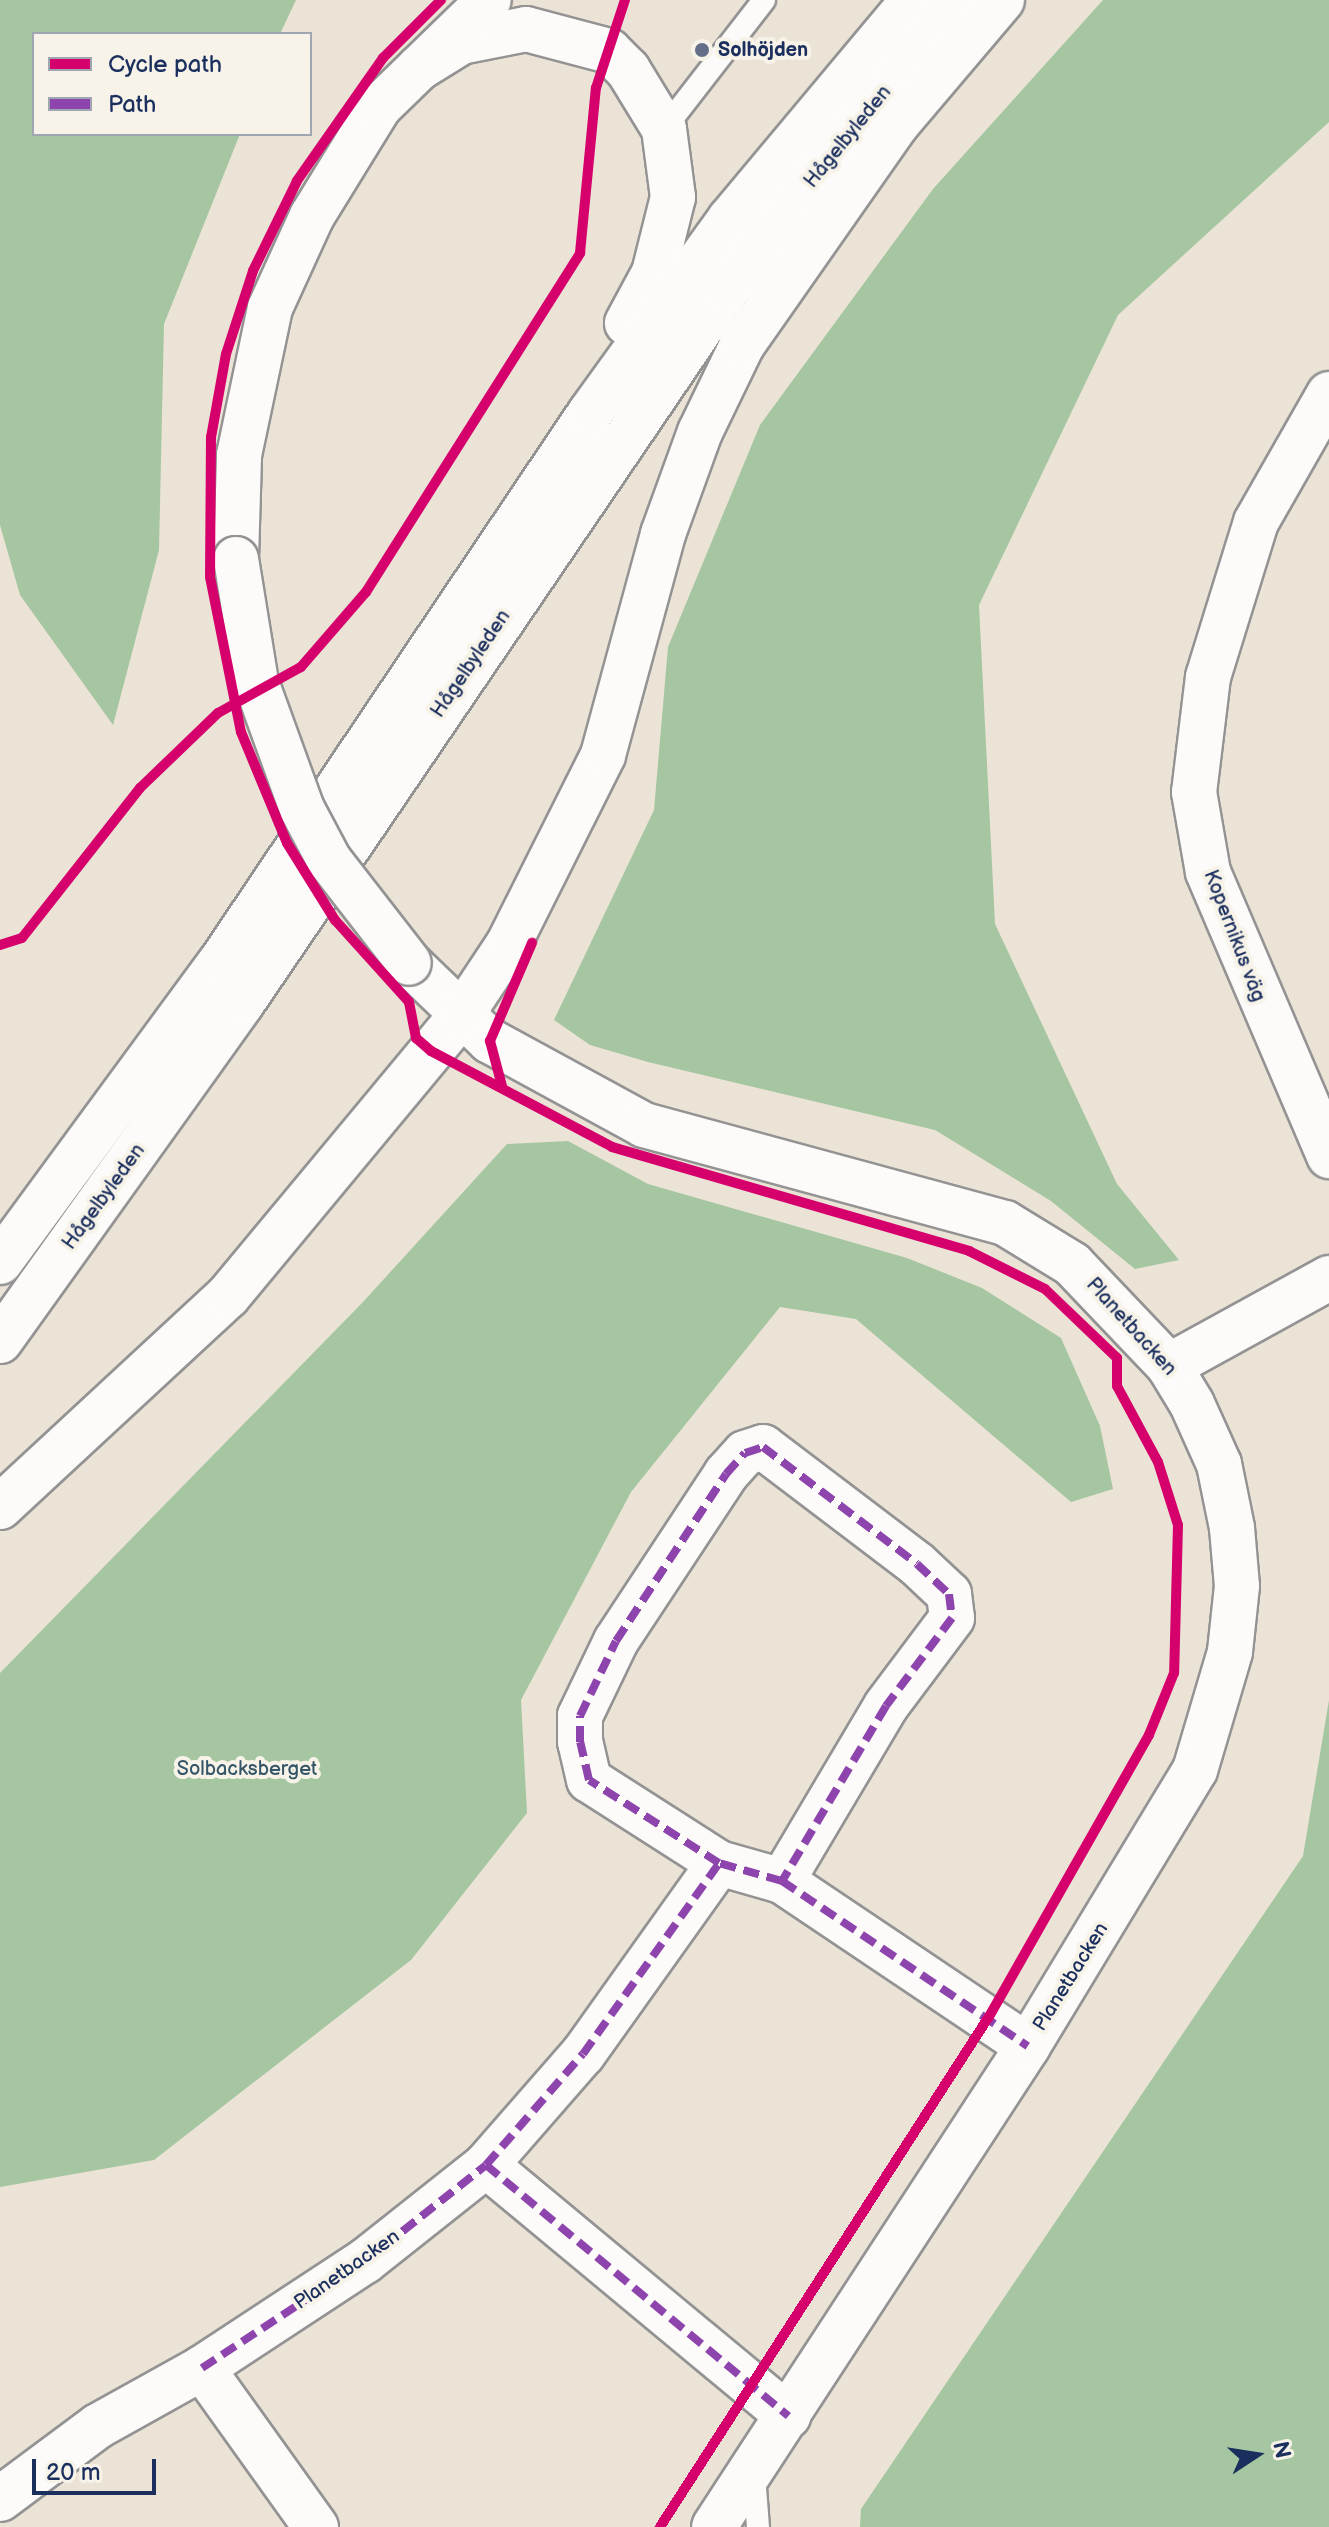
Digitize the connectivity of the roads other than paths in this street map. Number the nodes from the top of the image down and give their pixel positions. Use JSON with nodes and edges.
{"nodes":[{"id":1,"x":489,"y":0,"type":"edge"},
{"id":2,"x":764,"y":0,"type":"edge"},
{"id":3,"x":913,"y":0,"type":"edge"},
{"id":4,"x":960,"y":0,"type":"edge"},
{"id":5,"x":1002,"y":0,"type":"edge"},
{"id":6,"x":419,"y":68,"type":"junction"},
{"id":7,"x":664,"y":129,"type":"junction"},
{"id":8,"x":1329,"y":394,"type":"edge"},
{"id":9,"x":513,"y":528,"type":"junction"},
{"id":10,"x":462,"y":1014,"type":"junction"},
{"id":11,"x":1329,"y":1156,"type":"edge"},
{"id":12,"x":0,"y":1262,"type":"edge"},
{"id":13,"x":1329,"y":1278,"type":"edge"},
{"id":14,"x":0,"y":1341,"type":"edge"},
{"id":15,"x":1169,"y":1366,"type":"junction"},
{"id":16,"x":0,"y":1507,"type":"edge"},
{"id":17,"x":719,"y":1863,"type":"junction"},
{"id":18,"x":782,"y":1881,"type":"junction"},
{"id":19,"x":1028,"y":2046,"type":"junction"},
{"id":20,"x":486,"y":2165,"type":"junction"},
{"id":21,"x":202,"y":2368,"type":"junction"},
{"id":22,"x":788,"y":2416,"type":"junction"},
{"id":23,"x":753,"y":2466,"type":"junction"},
{"id":24,"x":0,"y":2499,"type":"edge"},
{"id":25,"x":316,"y":2527,"type":"edge"},
{"id":26,"x":714,"y":2527,"type":"edge"},
{"id":27,"x":758,"y":2527,"type":"edge"}],
"edges":[{"from":1,"to":6,"type":"main road","name":"Planetbacken"},
{"from":2,"to":7,"type":"lane"},
{"from":3,"to":9,"type":"main road","name":"Hågelbyleden"},
{"from":4,"to":14,"type":"main road","name":"Hågelbyleden"},
{"from":5,"to":10,"type":"main road"},
{"from":6,"to":7,"type":"main road"},
{"from":6,"to":10,"type":"main road","name":"Planetbacken","bridge":true},
{"from":7,"to":9,"type":"main road"},
{"from":8,"to":11,"type":"main road","name":"Kopernikus väg"},
{"from":9,"to":12,"type":"main road","name":"Hågelbyleden"},
{"from":10,"to":15,"type":"main road","name":"Planetbacken"},
{"from":10,"to":16,"type":"main road"},
{"from":13,"to":15,"type":"main road"},
{"from":15,"to":19,"type":"main road","name":"Planetbacken"},
{"from":17,"to":18,"type":"main road","name":"Planetbacken"},
{"from":17,"to":18,"type":"main road","name":"Planetbacken"},
{"from":17,"to":20,"type":"main road","name":"Planetbacken"},
{"from":18,"to":19,"type":"main road","name":"Planetbacken"},
{"from":19,"to":22,"type":"main road","name":"Planetbacken"},
{"from":20,"to":21,"type":"main road","name":"Planetbacken"},
{"from":20,"to":22,"type":"main road"},
{"from":21,"to":24,"type":"main road","name":"Planetbacken"},
{"from":21,"to":25,"type":"main road"},
{"from":22,"to":23,"type":"main road","name":"Planetbacken"},
{"from":23,"to":26,"type":"main road","name":"Planetbacken"},
{"from":23,"to":27,"type":"lane"}]}
